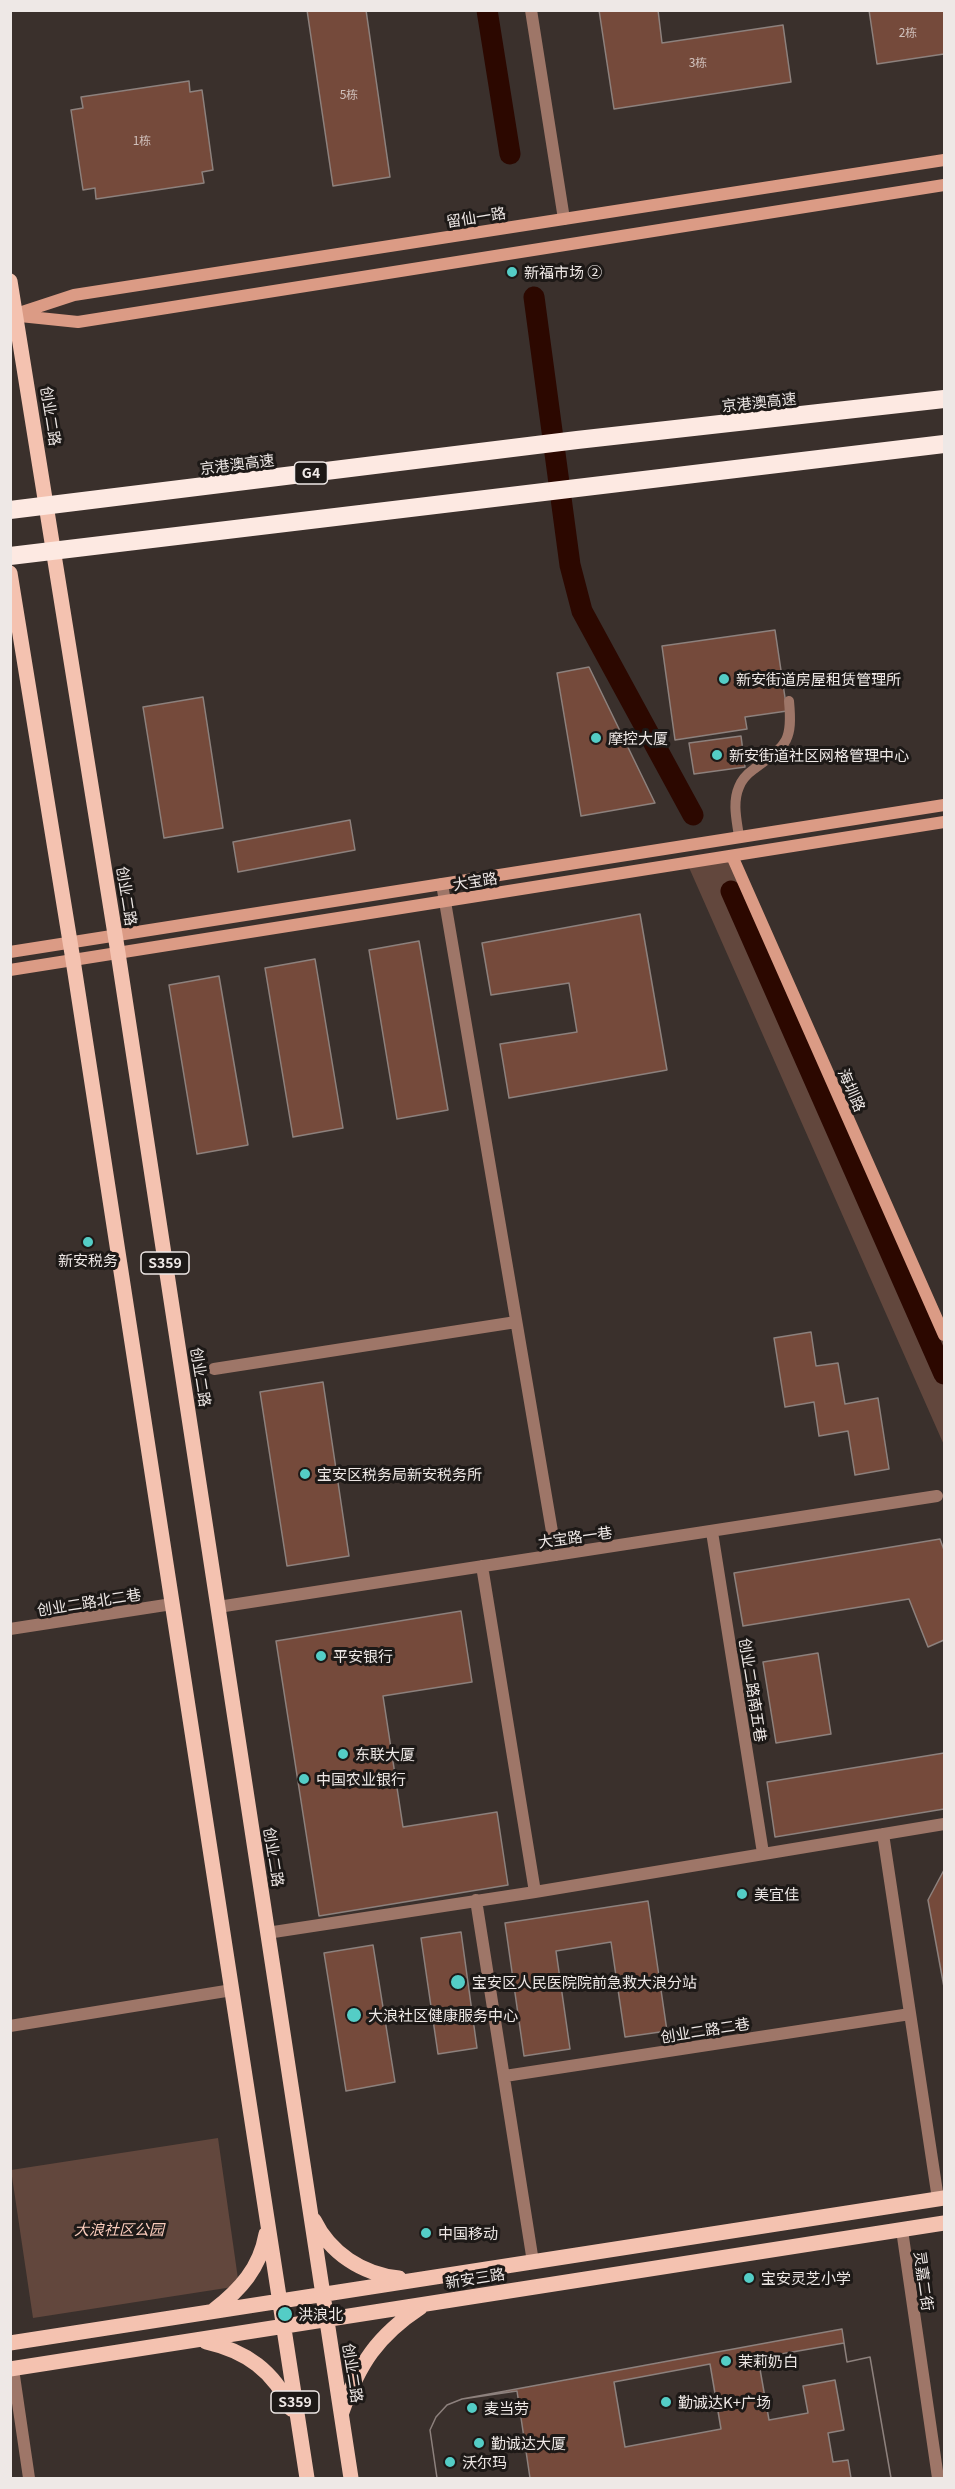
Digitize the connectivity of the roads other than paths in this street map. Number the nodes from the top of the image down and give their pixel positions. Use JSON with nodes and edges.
{"nodes":[{"id":1,"x":531,"y":10,"type":"edge"},
{"id":2,"x":945,"y":160,"type":"edge"},
{"id":3,"x":945,"y":185,"type":"edge"},
{"id":4,"x":564,"y":219,"type":"junction"},
{"id":5,"x":10,"y":281,"type":"edge"},
{"id":6,"x":13,"y":316,"type":"edge"},
{"id":7,"x":945,"y":399,"type":"edge"},
{"id":8,"x":945,"y":444,"type":"edge"},
{"id":9,"x":10,"y":510,"type":"edge"},
{"id":10,"x":10,"y":556,"type":"edge"},
{"id":11,"x":10,"y":573,"type":"edge"},
{"id":12,"x":789,"y":701,"type":"dead end"},
{"id":13,"x":945,"y":805,"type":"edge"},
{"id":14,"x":945,"y":822,"type":"edge"},
{"id":15,"x":739,"y":837,"type":"junction"},
{"id":16,"x":732,"y":856,"type":"junction"},
{"id":17,"x":442,"y":884,"type":"junction"},
{"id":18,"x":444,"y":901,"type":"junction"},
{"id":19,"x":115,"y":936,"type":"junction"},
{"id":20,"x":70,"y":943,"type":"junction"},
{"id":21,"x":10,"y":952,"type":"edge"},
{"id":22,"x":118,"y":953,"type":"junction"},
{"id":23,"x":73,"y":960,"type":"junction"},
{"id":24,"x":10,"y":970,"type":"edge"},
{"id":25,"x":516,"y":1322,"type":"junction"},
{"id":26,"x":945,"y":1335,"type":"edge"},
{"id":27,"x":214,"y":1369,"type":"dead end"},
{"id":28,"x":937,"y":1497,"type":"dead end"},
{"id":29,"x":712,"y":1532,"type":"junction"},
{"id":30,"x":556,"y":1555,"type":"junction"},
{"id":31,"x":483,"y":1566,"type":"junction"},
{"id":32,"x":172,"y":1604,"type":"junction"},
{"id":33,"x":218,"y":1607,"type":"junction"},
{"id":34,"x":10,"y":1629,"type":"edge"},
{"id":35,"x":945,"y":1824,"type":"edge"},
{"id":36,"x":883,"y":1834,"type":"junction"},
{"id":37,"x":764,"y":1854,"type":"junction"},
{"id":38,"x":535,"y":1892,"type":"junction"},
{"id":39,"x":476,"y":1900,"type":"junction"},
{"id":40,"x":267,"y":1933,"type":"junction"},
{"id":41,"x":232,"y":1990,"type":"junction"},
{"id":42,"x":910,"y":2014,"type":"junction"},
{"id":43,"x":10,"y":2026,"type":"edge"},
{"id":44,"x":505,"y":2076,"type":"junction"},
{"id":45,"x":941,"y":2198,"type":"edge"},
{"id":46,"x":310,"y":2212,"type":"junction"},
{"id":47,"x":945,"y":2223,"type":"edge"},
{"id":48,"x":268,"y":2225,"type":"junction"},
{"id":49,"x":902,"y":2230,"type":"junction"},
{"id":50,"x":533,"y":2262,"type":"junction"},
{"id":51,"x":416,"y":2280,"type":"junction"},
{"id":52,"x":322,"y":2294,"type":"junction"},
{"id":53,"x":280,"y":2301,"type":"junction"},
{"id":54,"x":426,"y":2304,"type":"junction"},
{"id":55,"x":212,"y":2312,"type":"junction"},
{"id":56,"x":326,"y":2319,"type":"junction"},
{"id":57,"x":284,"y":2326,"type":"junction"},
{"id":58,"x":197,"y":2340,"type":"junction"},
{"id":59,"x":10,"y":2343,"type":"edge"},
{"id":60,"x":12,"y":2369,"type":"edge"},
{"id":61,"x":341,"y":2416,"type":"junction"},
{"id":62,"x":298,"y":2424,"type":"junction"},
{"id":63,"x":29,"y":2478,"type":"edge"},
{"id":64,"x":307,"y":2478,"type":"edge"},
{"id":65,"x":351,"y":2478,"type":"edge"},
{"id":66,"x":938,"y":2478,"type":"edge"}],
"edges":[{"from":1,"to":4,"type":"street"},
{"from":2,"to":4,"type":"main road","name":"留仙一路"},
{"from":3,"to":6,"type":"main road"},
{"from":4,"to":6,"type":"main road","name":"留仙一路"},
{"from":5,"to":6,"type":"main road","name":"创业二路","number":"S359"},
{"from":6,"to":19,"type":"main road","name":"创业二路","number":"S359"},
{"from":7,"to":9,"type":"highway","name":"京港澳高速","number":"G4"},
{"from":8,"to":10,"type":"highway"},
{"from":11,"to":20,"type":"main road","number":"S359"},
{"from":12,"to":15,"type":"lane"},
{"from":13,"to":15,"type":"main road","name":"大宝路"},
{"from":14,"to":16,"type":"main road","name":"大宝路"},
{"from":15,"to":17,"type":"main road","name":"大宝路"},
{"from":16,"to":18,"type":"main road","name":"大宝路"},
{"from":16,"to":26,"type":"main road","name":"海圳路"},
{"from":17,"to":18,"type":"street"},
{"from":17,"to":19,"type":"main road","name":"大宝路"},
{"from":18,"to":22,"type":"main road","name":"大宝路"},
{"from":18,"to":25,"type":"street"},
{"from":19,"to":20,"type":"main road","name":"大宝路"},
{"from":19,"to":22,"type":"main road","name":"创业二路","number":"S359"},
{"from":20,"to":21,"type":"main road","name":"大宝路"},
{"from":20,"to":23,"type":"main road","number":"S359"},
{"from":22,"to":23,"type":"main road","name":"大宝路"},
{"from":22,"to":33,"type":"main road","name":"创业二路","number":"S359"},
{"from":23,"to":24,"type":"main road","name":"大宝路"},
{"from":23,"to":32,"type":"main road","number":"S359"},
{"from":25,"to":27,"type":"street"},
{"from":25,"to":30,"type":"street"},
{"from":28,"to":29,"type":"street","name":"大宝路一巷"},
{"from":29,"to":30,"type":"street","name":"大宝路一巷"},
{"from":29,"to":37,"type":"street","name":"创业二路南五巷"},
{"from":30,"to":31,"type":"street","name":"大宝路一巷"},
{"from":31,"to":33,"type":"street","name":"大宝路一巷"},
{"from":31,"to":38,"type":"street"},
{"from":32,"to":34,"type":"street","name":"创业二路北二巷"},
{"from":32,"to":41,"type":"main road","number":"S359"},
{"from":33,"to":40,"type":"main road","name":"创业二路","number":"S359"},
{"from":35,"to":36,"type":"street"},
{"from":36,"to":37,"type":"street"},
{"from":36,"to":42,"type":"street"},
{"from":37,"to":38,"type":"street"},
{"from":38,"to":39,"type":"street"},
{"from":39,"to":40,"type":"street"},
{"from":39,"to":44,"type":"street"},
{"from":40,"to":46,"type":"main road","name":"创业二路","number":"S359"},
{"from":41,"to":43,"type":"street"},
{"from":41,"to":48,"type":"main road","number":"S359"},
{"from":42,"to":44,"type":"street","name":"创业二路二巷"},
{"from":42,"to":45,"type":"street"},
{"from":44,"to":50,"type":"street"},
{"from":45,"to":50,"type":"main road","name":"新安三路"},
{"from":46,"to":51,"type":"main road"},
{"from":46,"to":52,"type":"main road","name":"创业二路","number":"S359"},
{"from":47,"to":49,"type":"main road","name":"新安三路"},
{"from":48,"to":53,"type":"main road","number":"S359"},
{"from":48,"to":55,"type":"main road"},
{"from":49,"to":54,"type":"main road","name":"新安三路"},
{"from":49,"to":66,"type":"street","name":"灵嘉二街"},
{"from":50,"to":51,"type":"main road","name":"新安三路"},
{"from":51,"to":52,"type":"main road","name":"新安三路"},
{"from":52,"to":53,"type":"main road","name":"新安三路"},
{"from":52,"to":56,"type":"main road","name":"创业二路","number":"S359"},
{"from":53,"to":55,"type":"main road","name":"新安三路"},
{"from":53,"to":57,"type":"main road","number":"S359"},
{"from":54,"to":56,"type":"main road","name":"新安三路"},
{"from":54,"to":61,"type":"main road"},
{"from":55,"to":59,"type":"main road","name":"新安三路"},
{"from":56,"to":57,"type":"main road","name":"新安三路"},
{"from":56,"to":61,"type":"main road","name":"创业二路","number":"S359"},
{"from":57,"to":58,"type":"main road","name":"新安三路"},
{"from":57,"to":62,"type":"main road","number":"S359"},
{"from":58,"to":60,"type":"main road","name":"新安三路"},
{"from":58,"to":62,"type":"main road"},
{"from":60,"to":63,"type":"street"},
{"from":61,"to":65,"type":"main road","name":"创业二路","number":"S359"},
{"from":62,"to":64,"type":"main road","number":"S359"}]}
